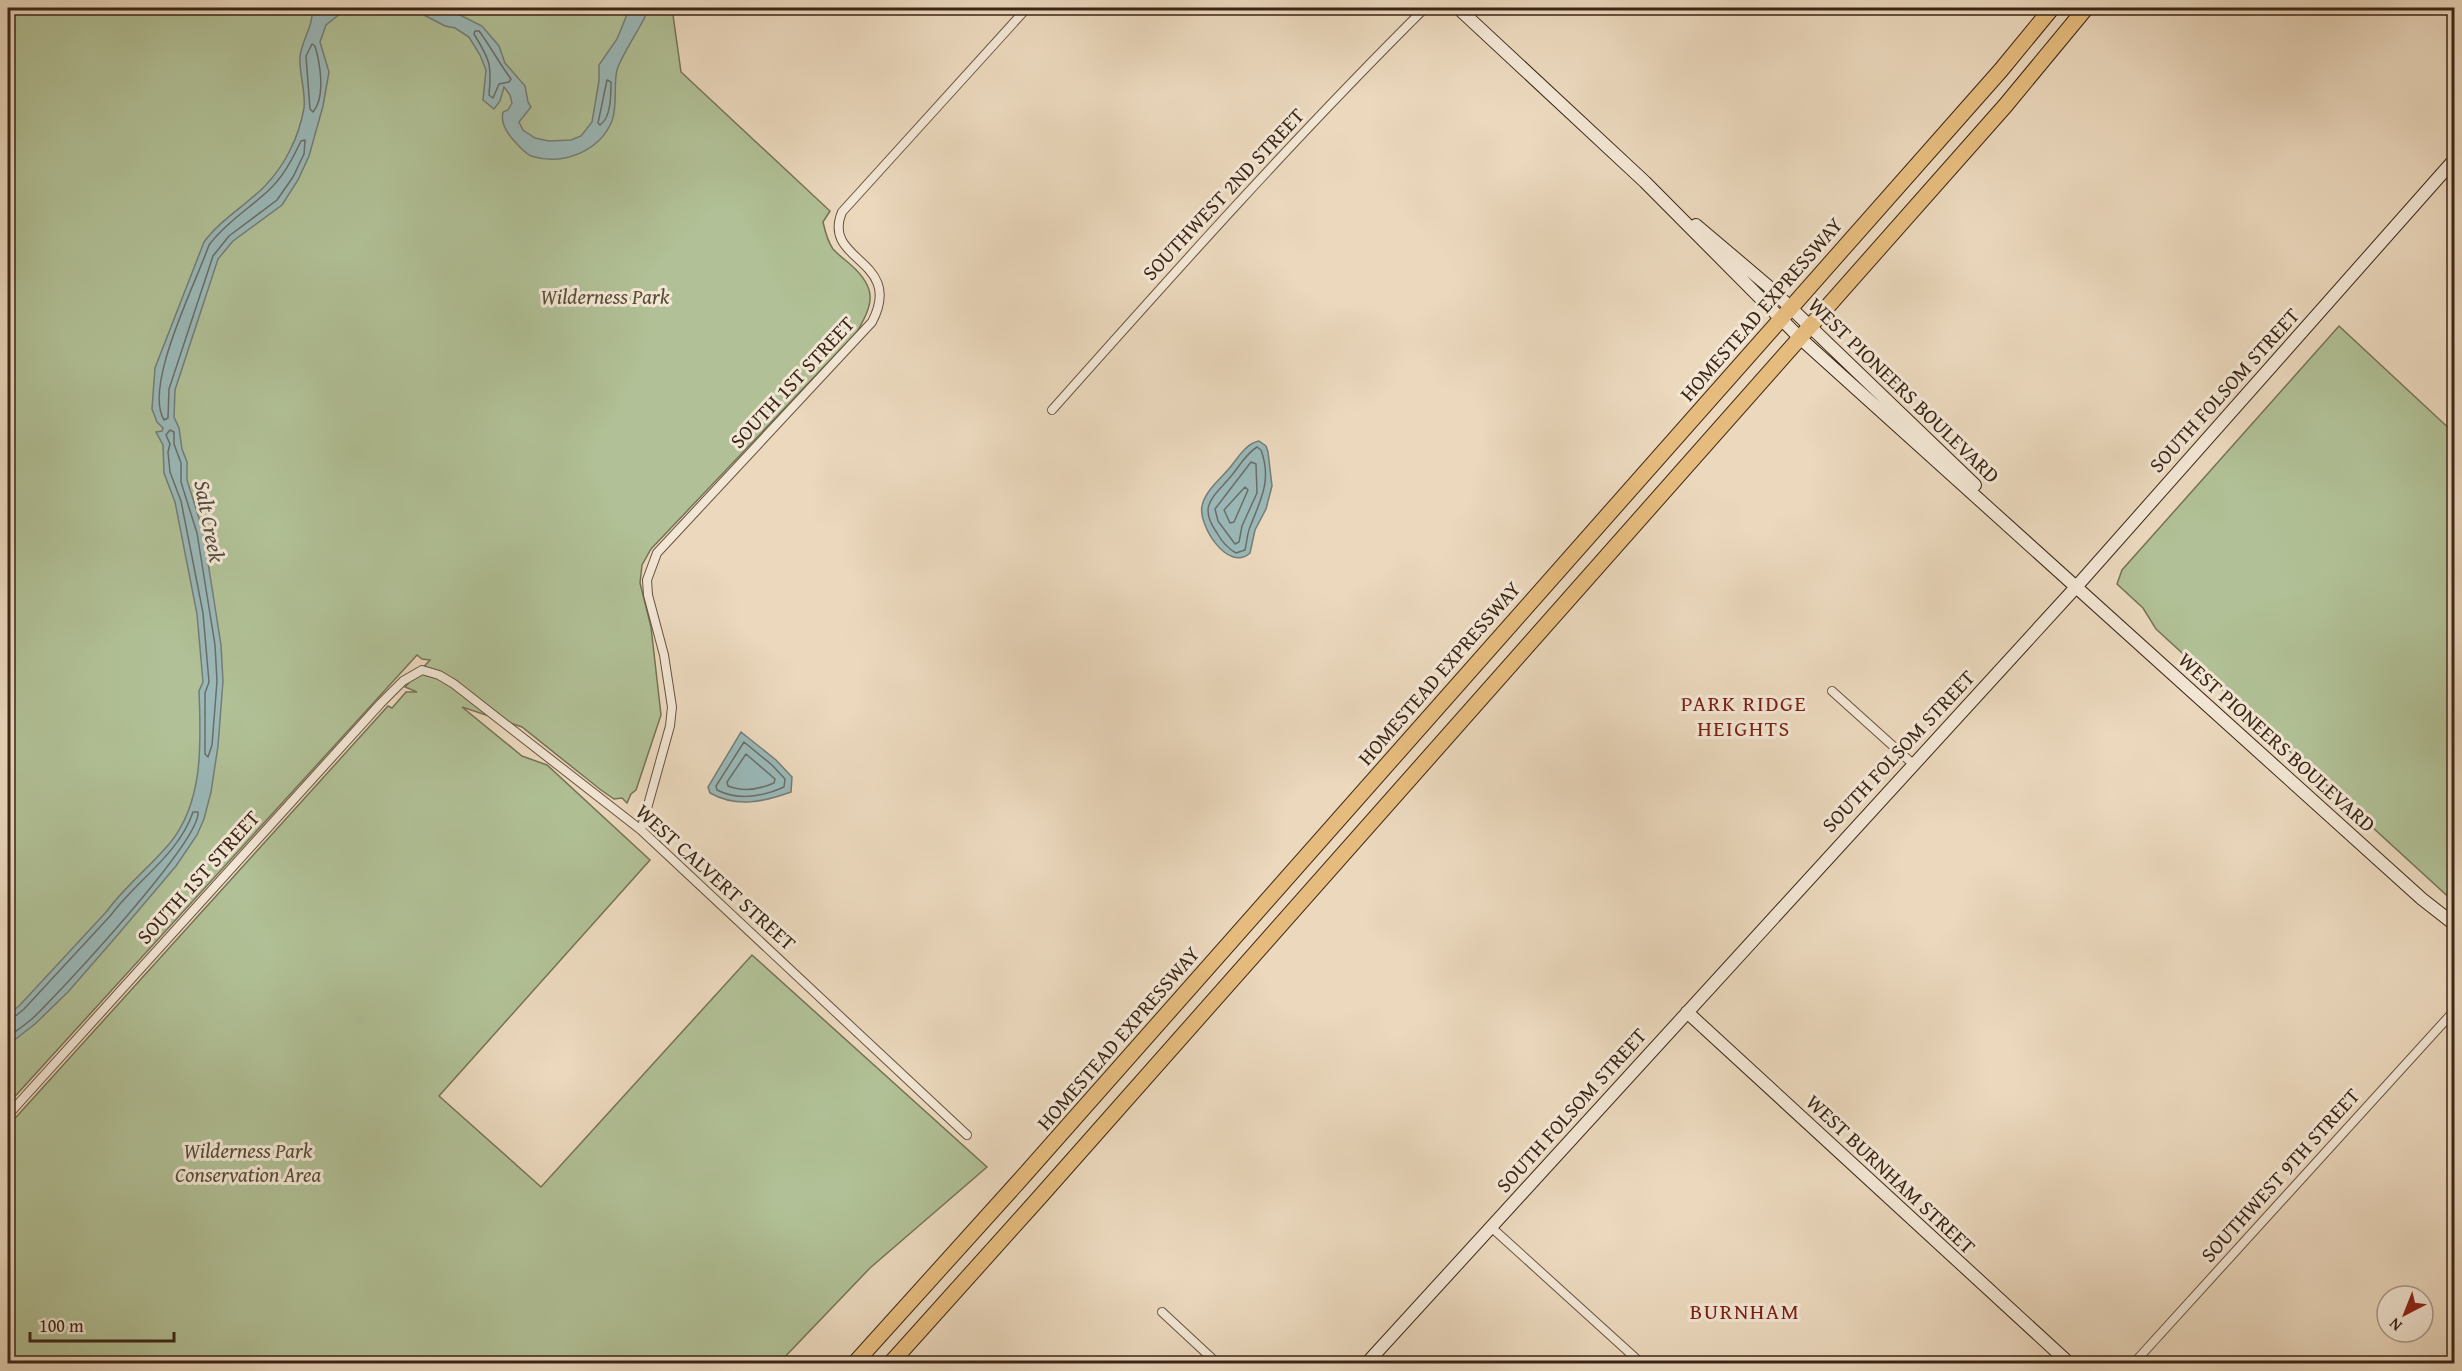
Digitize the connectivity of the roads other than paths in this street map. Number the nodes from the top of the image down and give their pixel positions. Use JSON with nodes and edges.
{"nodes":[{"id":1,"x":1028,"y":8,"type":"edge"},
{"id":2,"x":1425,"y":8,"type":"edge"},
{"id":3,"x":1458,"y":8,"type":"edge"},
{"id":4,"x":2052,"y":8,"type":"edge"},
{"id":5,"x":2086,"y":8,"type":"edge"},
{"id":6,"x":2454,"y":160,"type":"edge"},
{"id":7,"x":1786,"y":313,"type":"junction"},
{"id":8,"x":1805,"y":333,"type":"junction"},
{"id":9,"x":1052,"y":410,"type":"dead end"},
{"id":10,"x":2077,"y":586,"type":"junction"},
{"id":11,"x":422,"y":670,"type":"joint"},
{"id":12,"x":1832,"y":691,"type":"dead end"},
{"id":13,"x":1913,"y":764,"type":"junction"},
{"id":14,"x":641,"y":830,"type":"junction"},
{"id":15,"x":2454,"y":924,"type":"edge"},
{"id":16,"x":2454,"y":1011,"type":"edge"},
{"id":17,"x":1687,"y":1012,"type":"junction"},
{"id":18,"x":8,"y":1115,"type":"edge"},
{"id":19,"x":967,"y":1135,"type":"dead end"},
{"id":20,"x":1491,"y":1227,"type":"junction"},
{"id":21,"x":1161,"y":1312,"type":"dead end"},
{"id":22,"x":854,"y":1364,"type":"edge"},
{"id":23,"x":890,"y":1364,"type":"edge"},
{"id":24,"x":1218,"y":1364,"type":"edge"},
{"id":25,"x":1366,"y":1364,"type":"edge"},
{"id":26,"x":1642,"y":1364,"type":"edge"},
{"id":27,"x":2070,"y":1364,"type":"edge"},
{"id":28,"x":2133,"y":1364,"type":"edge"}],
"edges":[{"from":1,"to":14,"type":"street","name":"SOUTH 1ST STREET"},
{"from":2,"to":9,"type":"street","name":"SOUTHWEST 2ND STREET"},
{"from":3,"to":7,"type":"main road","name":"WEST PIONEERS BOULEVARD"},
{"from":4,"to":7,"type":"highway","name":"HOMESTEAD EXPRESSWAY"},
{"from":5,"to":8,"type":"highway"},
{"from":6,"to":10,"type":"main road","name":"SOUTH FOLSOM STREET"},
{"from":7,"to":8,"type":"main road","name":"WEST PIONEERS BOULEVARD"},
{"from":7,"to":22,"type":"highway","name":"HOMESTEAD EXPRESSWAY"},
{"from":8,"to":10,"type":"main road","name":"WEST PIONEERS BOULEVARD"},
{"from":8,"to":23,"type":"highway"},
{"from":10,"to":13,"type":"main road","name":"SOUTH FOLSOM STREET"},
{"from":10,"to":15,"type":"main road","name":"WEST PIONEERS BOULEVARD"},
{"from":11,"to":14,"type":"street","name":"WEST CALVERT STREET"},
{"from":11,"to":18,"type":"street","name":"SOUTH 1ST STREET"},
{"from":12,"to":13,"type":"street"},
{"from":13,"to":17,"type":"main road","name":"SOUTH FOLSOM STREET"},
{"from":14,"to":19,"type":"street","name":"WEST CALVERT STREET"},
{"from":16,"to":28,"type":"street","name":"SOUTHWEST 9TH STREET"},
{"from":17,"to":20,"type":"main road","name":"SOUTH FOLSOM STREET"},
{"from":17,"to":27,"type":"main road","name":"WEST BURNHAM STREET"},
{"from":20,"to":25,"type":"main road","name":"SOUTH FOLSOM STREET"},
{"from":20,"to":26,"type":"street"},
{"from":21,"to":24,"type":"street"}]}
